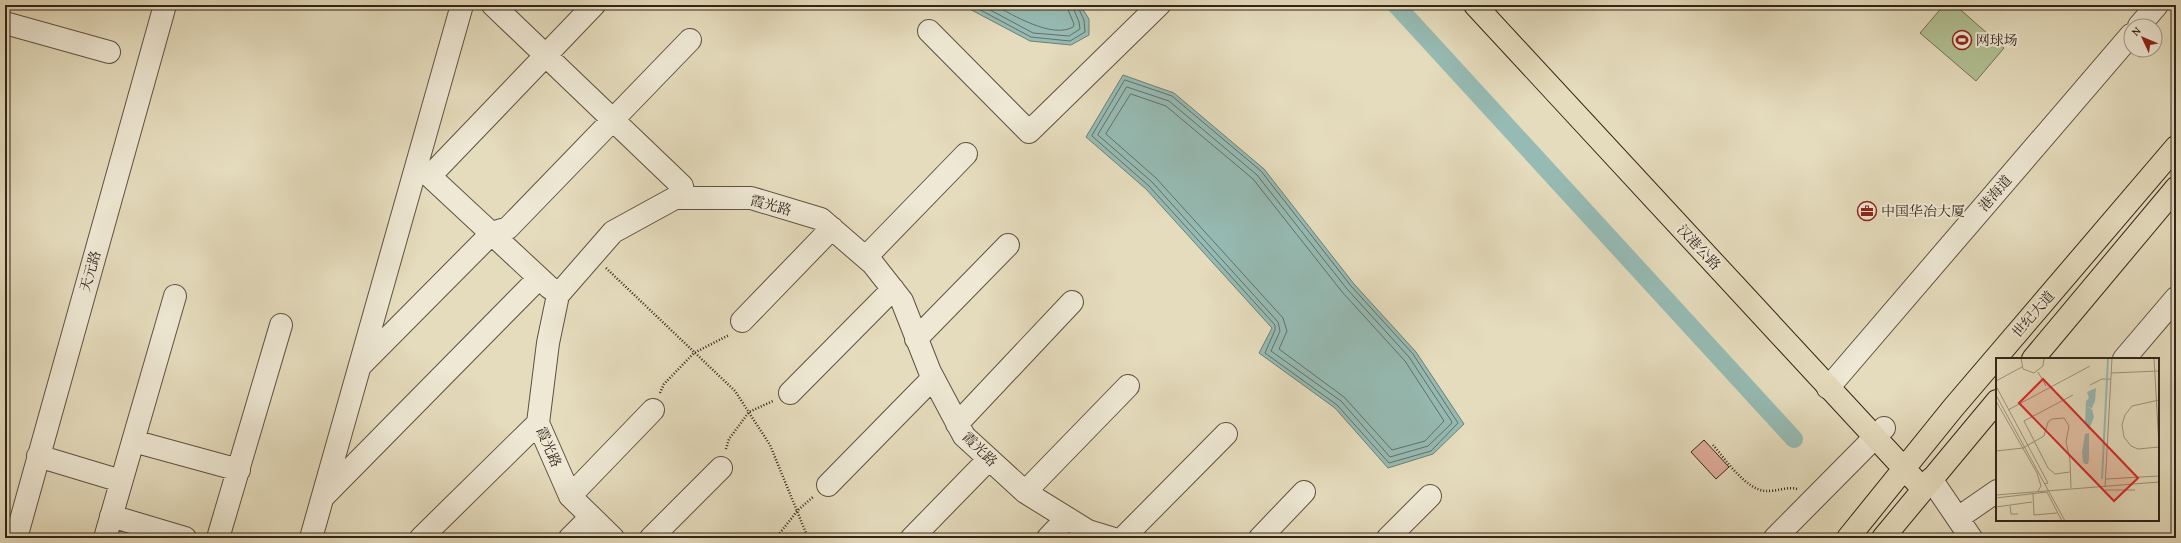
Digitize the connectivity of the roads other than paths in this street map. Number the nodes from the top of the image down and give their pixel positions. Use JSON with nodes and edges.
{"nodes":[{"id":1,"x":165,"y":5,"type":"edge"},
{"id":2,"x":462,"y":5,"type":"edge"},
{"id":3,"x":493,"y":5,"type":"edge"},
{"id":4,"x":594,"y":5,"type":"edge"},
{"id":5,"x":1159,"y":5,"type":"edge"},
{"id":6,"x":1475,"y":5,"type":"edge"},
{"id":7,"x":1492,"y":5,"type":"edge"},
{"id":8,"x":2157,"y":5,"type":"edge"},
{"id":9,"x":2146,"y":18,"type":"edge"},
{"id":10,"x":5,"y":22,"type":"edge"},
{"id":11,"x":928,"y":30,"type":"dead end"},
{"id":12,"x":690,"y":40,"type":"dead end"},
{"id":13,"x":2123,"y":44,"type":"edge"},
{"id":14,"x":109,"y":52,"type":"dead end"},
{"id":15,"x":546,"y":55,"type":"junction"},
{"id":16,"x":614,"y":119,"type":"junction"},
{"id":17,"x":2176,"y":147,"type":"edge"},
{"id":18,"x":966,"y":154,"type":"dead end"},
{"id":19,"x":424,"y":170,"type":"junction"},
{"id":20,"x":2176,"y":188,"type":"edge"},
{"id":21,"x":684,"y":198,"type":"junction"},
{"id":22,"x":832,"y":228,"type":"junction"},
{"id":23,"x":492,"y":234,"type":"junction"},
{"id":24,"x":1008,"y":245,"type":"dead end"},
{"id":25,"x":866,"y":257,"type":"junction"},
{"id":26,"x":539,"y":278,"type":"junction"},
{"id":27,"x":893,"y":289,"type":"junction"},
{"id":28,"x":175,"y":296,"type":"dead end"},
{"id":29,"x":558,"y":296,"type":"junction"},
{"id":30,"x":2176,"y":298,"type":"edge"},
{"id":31,"x":1072,"y":302,"type":"dead end"},
{"id":32,"x":742,"y":321,"type":"road end"},
{"id":33,"x":281,"y":325,"type":"dead end"},
{"id":34,"x":916,"y":339,"type":"junction"},
{"id":35,"x":2034,"y":358,"type":"edge"},
{"id":36,"x":2125,"y":358,"type":"edge"},
{"id":37,"x":361,"y":366,"type":"junction"},
{"id":38,"x":933,"y":378,"type":"junction"},
{"id":39,"x":1832,"y":383,"type":"junction"},
{"id":40,"x":1128,"y":386,"type":"dead end"},
{"id":41,"x":790,"y":393,"type":"road end"},
{"id":42,"x":1996,"y":402,"type":"edge"},
{"id":43,"x":653,"y":410,"type":"road end"},
{"id":44,"x":538,"y":423,"type":"junction"},
{"id":45,"x":957,"y":424,"type":"junction"},
{"id":46,"x":1879,"y":432,"type":"junction"},
{"id":47,"x":1226,"y":434,"type":"dead end"},
{"id":48,"x":133,"y":441,"type":"junction"},
{"id":49,"x":38,"y":456,"type":"junction"},
{"id":50,"x":990,"y":459,"type":"junction"},
{"id":51,"x":1909,"y":464,"type":"junction"},
{"id":52,"x":721,"y":468,"type":"road end"},
{"id":53,"x":238,"y":470,"type":"junction"},
{"id":54,"x":121,"y":481,"type":"junction"},
{"id":55,"x":1927,"y":484,"type":"junction"},
{"id":56,"x":828,"y":485,"type":"road end"},
{"id":57,"x":1025,"y":492,"type":"junction"},
{"id":58,"x":1304,"y":492,"type":"dead end"},
{"id":59,"x":1996,"y":492,"type":"edge"},
{"id":60,"x":570,"y":496,"type":"junction"},
{"id":61,"x":1430,"y":496,"type":"dead end"},
{"id":62,"x":322,"y":498,"type":"junction"},
{"id":63,"x":111,"y":516,"type":"junction"},
{"id":64,"x":591,"y":517,"type":"junction"},
{"id":65,"x":1067,"y":518,"type":"junction"},
{"id":66,"x":1958,"y":518,"type":"junction"},
{"id":67,"x":16,"y":538,"type":"edge"},
{"id":68,"x":105,"y":538,"type":"edge"},
{"id":69,"x":185,"y":538,"type":"edge"},
{"id":70,"x":218,"y":538,"type":"edge"},
{"id":71,"x":311,"y":538,"type":"edge"},
{"id":72,"x":421,"y":538,"type":"edge"},
{"id":73,"x":570,"y":538,"type":"edge"},
{"id":74,"x":613,"y":538,"type":"edge"},
{"id":75,"x":651,"y":538,"type":"edge"},
{"id":76,"x":912,"y":538,"type":"edge"},
{"id":77,"x":1048,"y":538,"type":"edge"},
{"id":78,"x":1111,"y":538,"type":"edge"},
{"id":79,"x":1123,"y":538,"type":"edge"},
{"id":80,"x":1260,"y":538,"type":"edge"},
{"id":81,"x":1388,"y":538,"type":"edge"},
{"id":82,"x":1774,"y":538,"type":"edge"},
{"id":83,"x":1848,"y":538,"type":"edge"},
{"id":84,"x":1883,"y":538,"type":"edge"},
{"id":85,"x":1971,"y":538,"type":"edge"}],
"edges":[{"from":1,"to":49,"type":"street","name":"天元路"},
{"from":2,"to":19,"type":"street"},
{"from":3,"to":15,"type":"street"},
{"from":4,"to":15,"type":"street"},
{"from":5,"to":11,"type":"street"},
{"from":6,"to":39,"type":"main road","name":"汉港公路"},
{"from":7,"to":39,"type":"main road","name":"汉港公路"},
{"from":8,"to":9,"type":"street"},
{"from":10,"to":14,"type":"street"},
{"from":12,"to":16,"type":"street"},
{"from":13,"to":39,"type":"street","name":"港海道"},
{"from":15,"to":16,"type":"street"},
{"from":15,"to":19,"type":"street"},
{"from":16,"to":21,"type":"street"},
{"from":16,"to":23,"type":"street"},
{"from":17,"to":51,"type":"main road","name":"世纪大道"},
{"from":18,"to":25,"type":"street"},
{"from":19,"to":23,"type":"street"},
{"from":19,"to":37,"type":"street"},
{"from":20,"to":35,"type":"main road","name":"世纪大道"},
{"from":21,"to":22,"type":"street","name":"霞光路"},
{"from":21,"to":29,"type":"street","name":"霞光路"},
{"from":22,"to":25,"type":"street","name":"霞光路"},
{"from":22,"to":32,"type":"street"},
{"from":23,"to":26,"type":"street"},
{"from":23,"to":37,"type":"street"},
{"from":24,"to":34,"type":"street"},
{"from":25,"to":27,"type":"street","name":"霞光路"},
{"from":26,"to":29,"type":"street"},
{"from":26,"to":62,"type":"street"},
{"from":27,"to":34,"type":"street","name":"霞光路"},
{"from":27,"to":41,"type":"street"},
{"from":28,"to":48,"type":"street"},
{"from":29,"to":44,"type":"street","name":"霞光路"},
{"from":30,"to":36,"type":"street"},
{"from":31,"to":45,"type":"street"},
{"from":33,"to":53,"type":"street"},
{"from":34,"to":38,"type":"street","name":"霞光路"},
{"from":37,"to":62,"type":"street"},
{"from":38,"to":45,"type":"street","name":"霞光路"},
{"from":38,"to":56,"type":"street"},
{"from":39,"to":46,"type":"main road","name":"汉港公路"},
{"from":40,"to":57,"type":"street"},
{"from":42,"to":55,"type":"main road"},
{"from":43,"to":60,"type":"street"},
{"from":44,"to":60,"type":"street","name":"霞光路"},
{"from":44,"to":72,"type":"street"},
{"from":45,"to":50,"type":"street","name":"霞光路"},
{"from":46,"to":51,"type":"main road","name":"汉港公路"},
{"from":46,"to":82,"type":"street"},
{"from":47,"to":79,"type":"street"},
{"from":48,"to":53,"type":"street"},
{"from":48,"to":54,"type":"street"},
{"from":49,"to":54,"type":"street"},
{"from":49,"to":67,"type":"street","name":"天元路"},
{"from":50,"to":57,"type":"street","name":"霞光路"},
{"from":50,"to":76,"type":"street"},
{"from":51,"to":55,"type":"main road","name":"汉港公路"},
{"from":51,"to":83,"type":"main road","name":"世纪大道"},
{"from":52,"to":75,"type":"street"},
{"from":53,"to":70,"type":"street"},
{"from":54,"to":63,"type":"street"},
{"from":55,"to":66,"type":"street"},
{"from":55,"to":84,"type":"main road"},
{"from":57,"to":65,"type":"street","name":"霞光路"},
{"from":58,"to":80,"type":"street"},
{"from":59,"to":66,"type":"street"},
{"from":60,"to":64,"type":"street","name":"霞光路"},
{"from":61,"to":81,"type":"street"},
{"from":62,"to":71,"type":"street"},
{"from":63,"to":68,"type":"street"},
{"from":63,"to":69,"type":"street"},
{"from":64,"to":73,"type":"street"},
{"from":64,"to":74,"type":"street","name":"霞光路"},
{"from":65,"to":77,"type":"street"},
{"from":65,"to":78,"type":"street","name":"霞光路"},
{"from":66,"to":85,"type":"street"}]}
